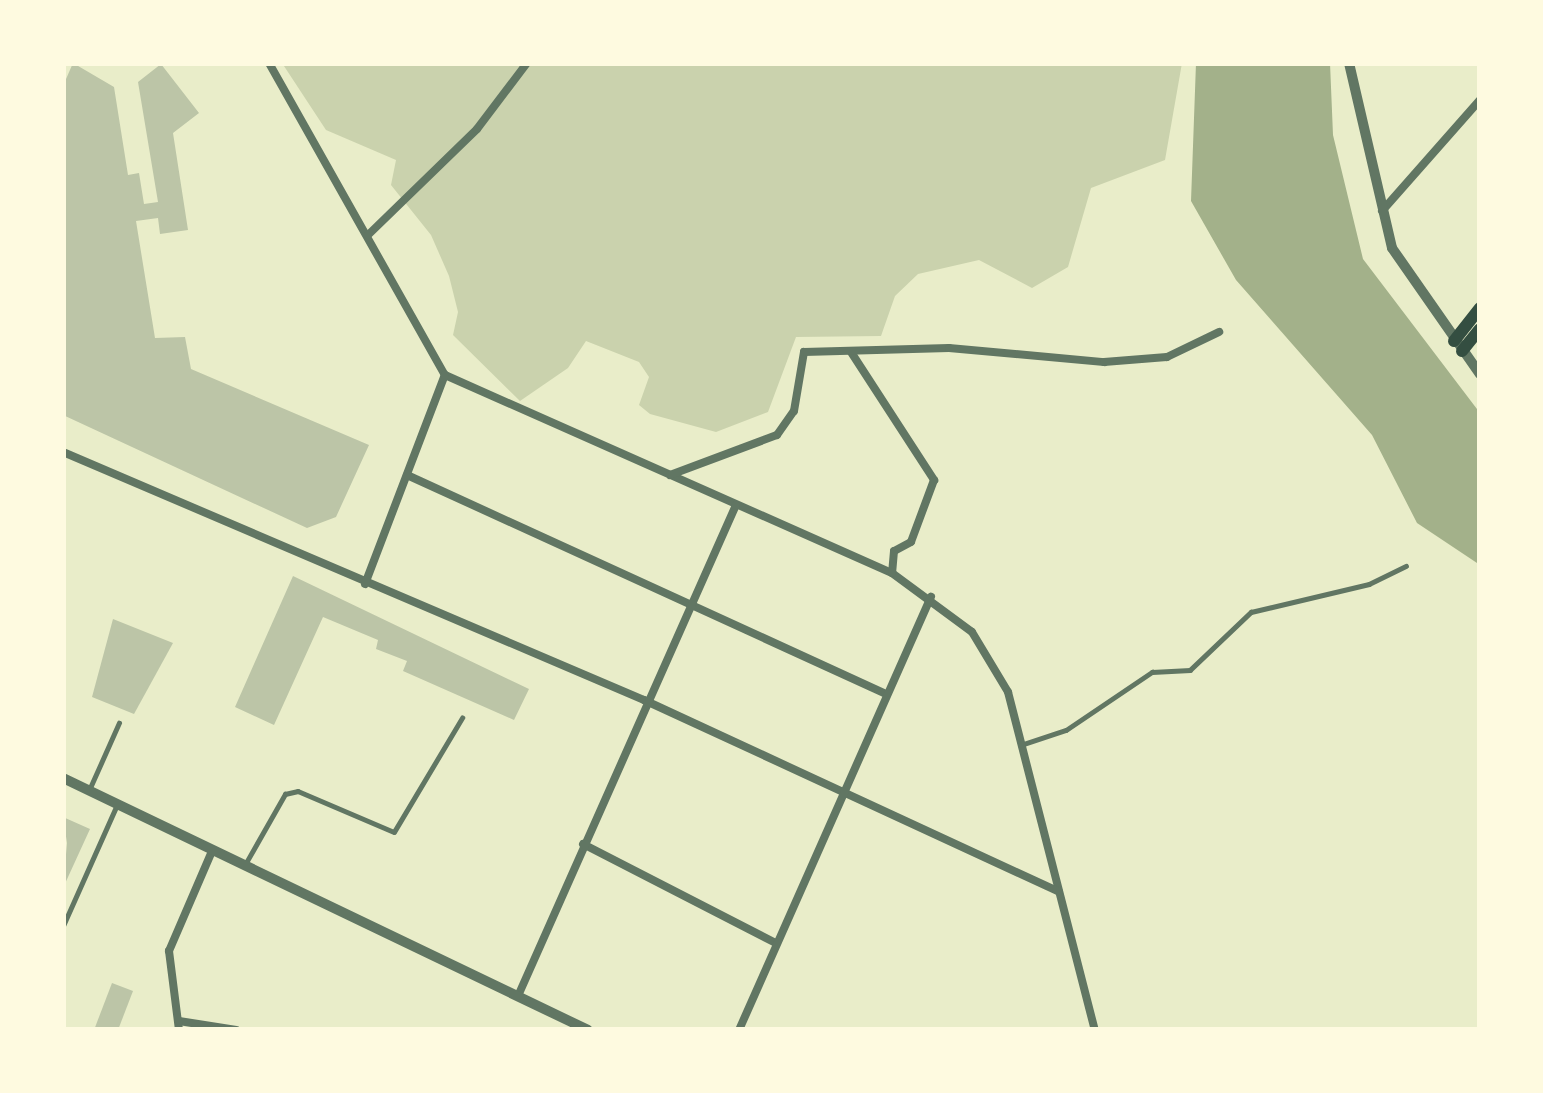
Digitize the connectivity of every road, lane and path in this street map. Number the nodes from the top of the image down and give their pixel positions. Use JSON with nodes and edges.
{"nodes":[{"id":1,"x":269,"y":63,"type":"edge"},
{"id":2,"x":527,"y":63,"type":"edge"},
{"id":3,"x":1349,"y":63,"type":"edge"},
{"id":4,"x":1480,"y":100,"type":"edge"},
{"id":5,"x":1381,"y":212,"type":"junction"},
{"id":6,"x":368,"y":235,"type":"junction"},
{"id":7,"x":1480,"y":308,"type":"edge"},
{"id":8,"x":1480,"y":329,"type":"edge"},
{"id":9,"x":1219,"y":332,"type":"dead end"},
{"id":10,"x":1458,"y":346,"type":"junction"},
{"id":11,"x":850,"y":351,"type":"junction"},
{"id":12,"x":1480,"y":374,"type":"edge"},
{"id":13,"x":445,"y":376,"type":"junction"},
{"id":14,"x":63,"y":452,"type":"edge"},
{"id":15,"x":407,"y":475,"type":"junction"},
{"id":16,"x":669,"y":475,"type":"junction"},
{"id":17,"x":736,"y":505,"type":"junction"},
{"id":18,"x":1406,"y":566,"type":"dead end"},
{"id":19,"x":892,"y":573,"type":"junction"},
{"id":20,"x":365,"y":584,"type":"junction"},
{"id":21,"x":931,"y":597,"type":"junction"},
{"id":22,"x":690,"y":604,"type":"junction"},
{"id":23,"x":884,"y":693,"type":"junction"},
{"id":24,"x":644,"y":700,"type":"junction"},
{"id":25,"x":462,"y":718,"type":"dead end"},
{"id":26,"x":119,"y":723,"type":"dead end"},
{"id":27,"x":1021,"y":745,"type":"junction"},
{"id":28,"x":63,"y":778,"type":"edge"},
{"id":29,"x":90,"y":788,"type":"junction"},
{"id":30,"x":840,"y":791,"type":"junction"},
{"id":31,"x":118,"y":802,"type":"junction"},
{"id":32,"x":583,"y":844,"type":"junction"},
{"id":33,"x":212,"y":851,"type":"junction"},
{"id":34,"x":244,"y":866,"type":"junction"},
{"id":35,"x":1059,"y":892,"type":"junction"},
{"id":36,"x":63,"y":926,"type":"edge"},
{"id":37,"x":774,"y":942,"type":"junction"},
{"id":38,"x":518,"y":995,"type":"junction"},
{"id":39,"x":179,"y":1026,"type":"edge"},
{"id":40,"x":236,"y":1030,"type":"edge"},
{"id":41,"x":588,"y":1030,"type":"edge"},
{"id":42,"x":740,"y":1030,"type":"edge"},
{"id":43,"x":1095,"y":1030,"type":"edge"}],
"edges":[{"from":1,"to":6,"type":"street"},
{"from":2,"to":6,"type":"street"},
{"from":3,"to":5,"type":"street"},
{"from":4,"to":5,"type":"street"},
{"from":5,"to":10,"type":"street"},
{"from":6,"to":13,"type":"street"},
{"from":7,"to":10,"type":"main road"},
{"from":8,"to":10,"type":"main road"},
{"from":9,"to":11,"type":"street"},
{"from":10,"to":12,"type":"street"},
{"from":11,"to":16,"type":"street"},
{"from":11,"to":19,"type":"street"},
{"from":13,"to":15,"type":"street"},
{"from":13,"to":16,"type":"street"},
{"from":14,"to":20,"type":"street"},
{"from":15,"to":20,"type":"street"},
{"from":15,"to":22,"type":"street"},
{"from":16,"to":17,"type":"street"},
{"from":17,"to":19,"type":"street"},
{"from":17,"to":22,"type":"street"},
{"from":18,"to":27,"type":"lane"},
{"from":19,"to":21,"type":"street"},
{"from":20,"to":24,"type":"street"},
{"from":21,"to":23,"type":"street"},
{"from":21,"to":27,"type":"street"},
{"from":22,"to":23,"type":"street"},
{"from":22,"to":24,"type":"street"},
{"from":23,"to":30,"type":"street"},
{"from":24,"to":30,"type":"street"},
{"from":24,"to":32,"type":"street"},
{"from":25,"to":34,"type":"lane"},
{"from":26,"to":29,"type":"lane"},
{"from":27,"to":35,"type":"street"},
{"from":28,"to":29,"type":"street"},
{"from":29,"to":31,"type":"street"},
{"from":30,"to":35,"type":"street"},
{"from":30,"to":37,"type":"street"},
{"from":31,"to":33,"type":"street"},
{"from":31,"to":36,"type":"lane"},
{"from":32,"to":37,"type":"street"},
{"from":32,"to":38,"type":"street"},
{"from":33,"to":34,"type":"street"},
{"from":33,"to":39,"type":"street"},
{"from":34,"to":38,"type":"street"},
{"from":35,"to":43,"type":"street"},
{"from":37,"to":42,"type":"street"},
{"from":38,"to":41,"type":"street"},
{"from":39,"to":40,"type":"street"}]}
